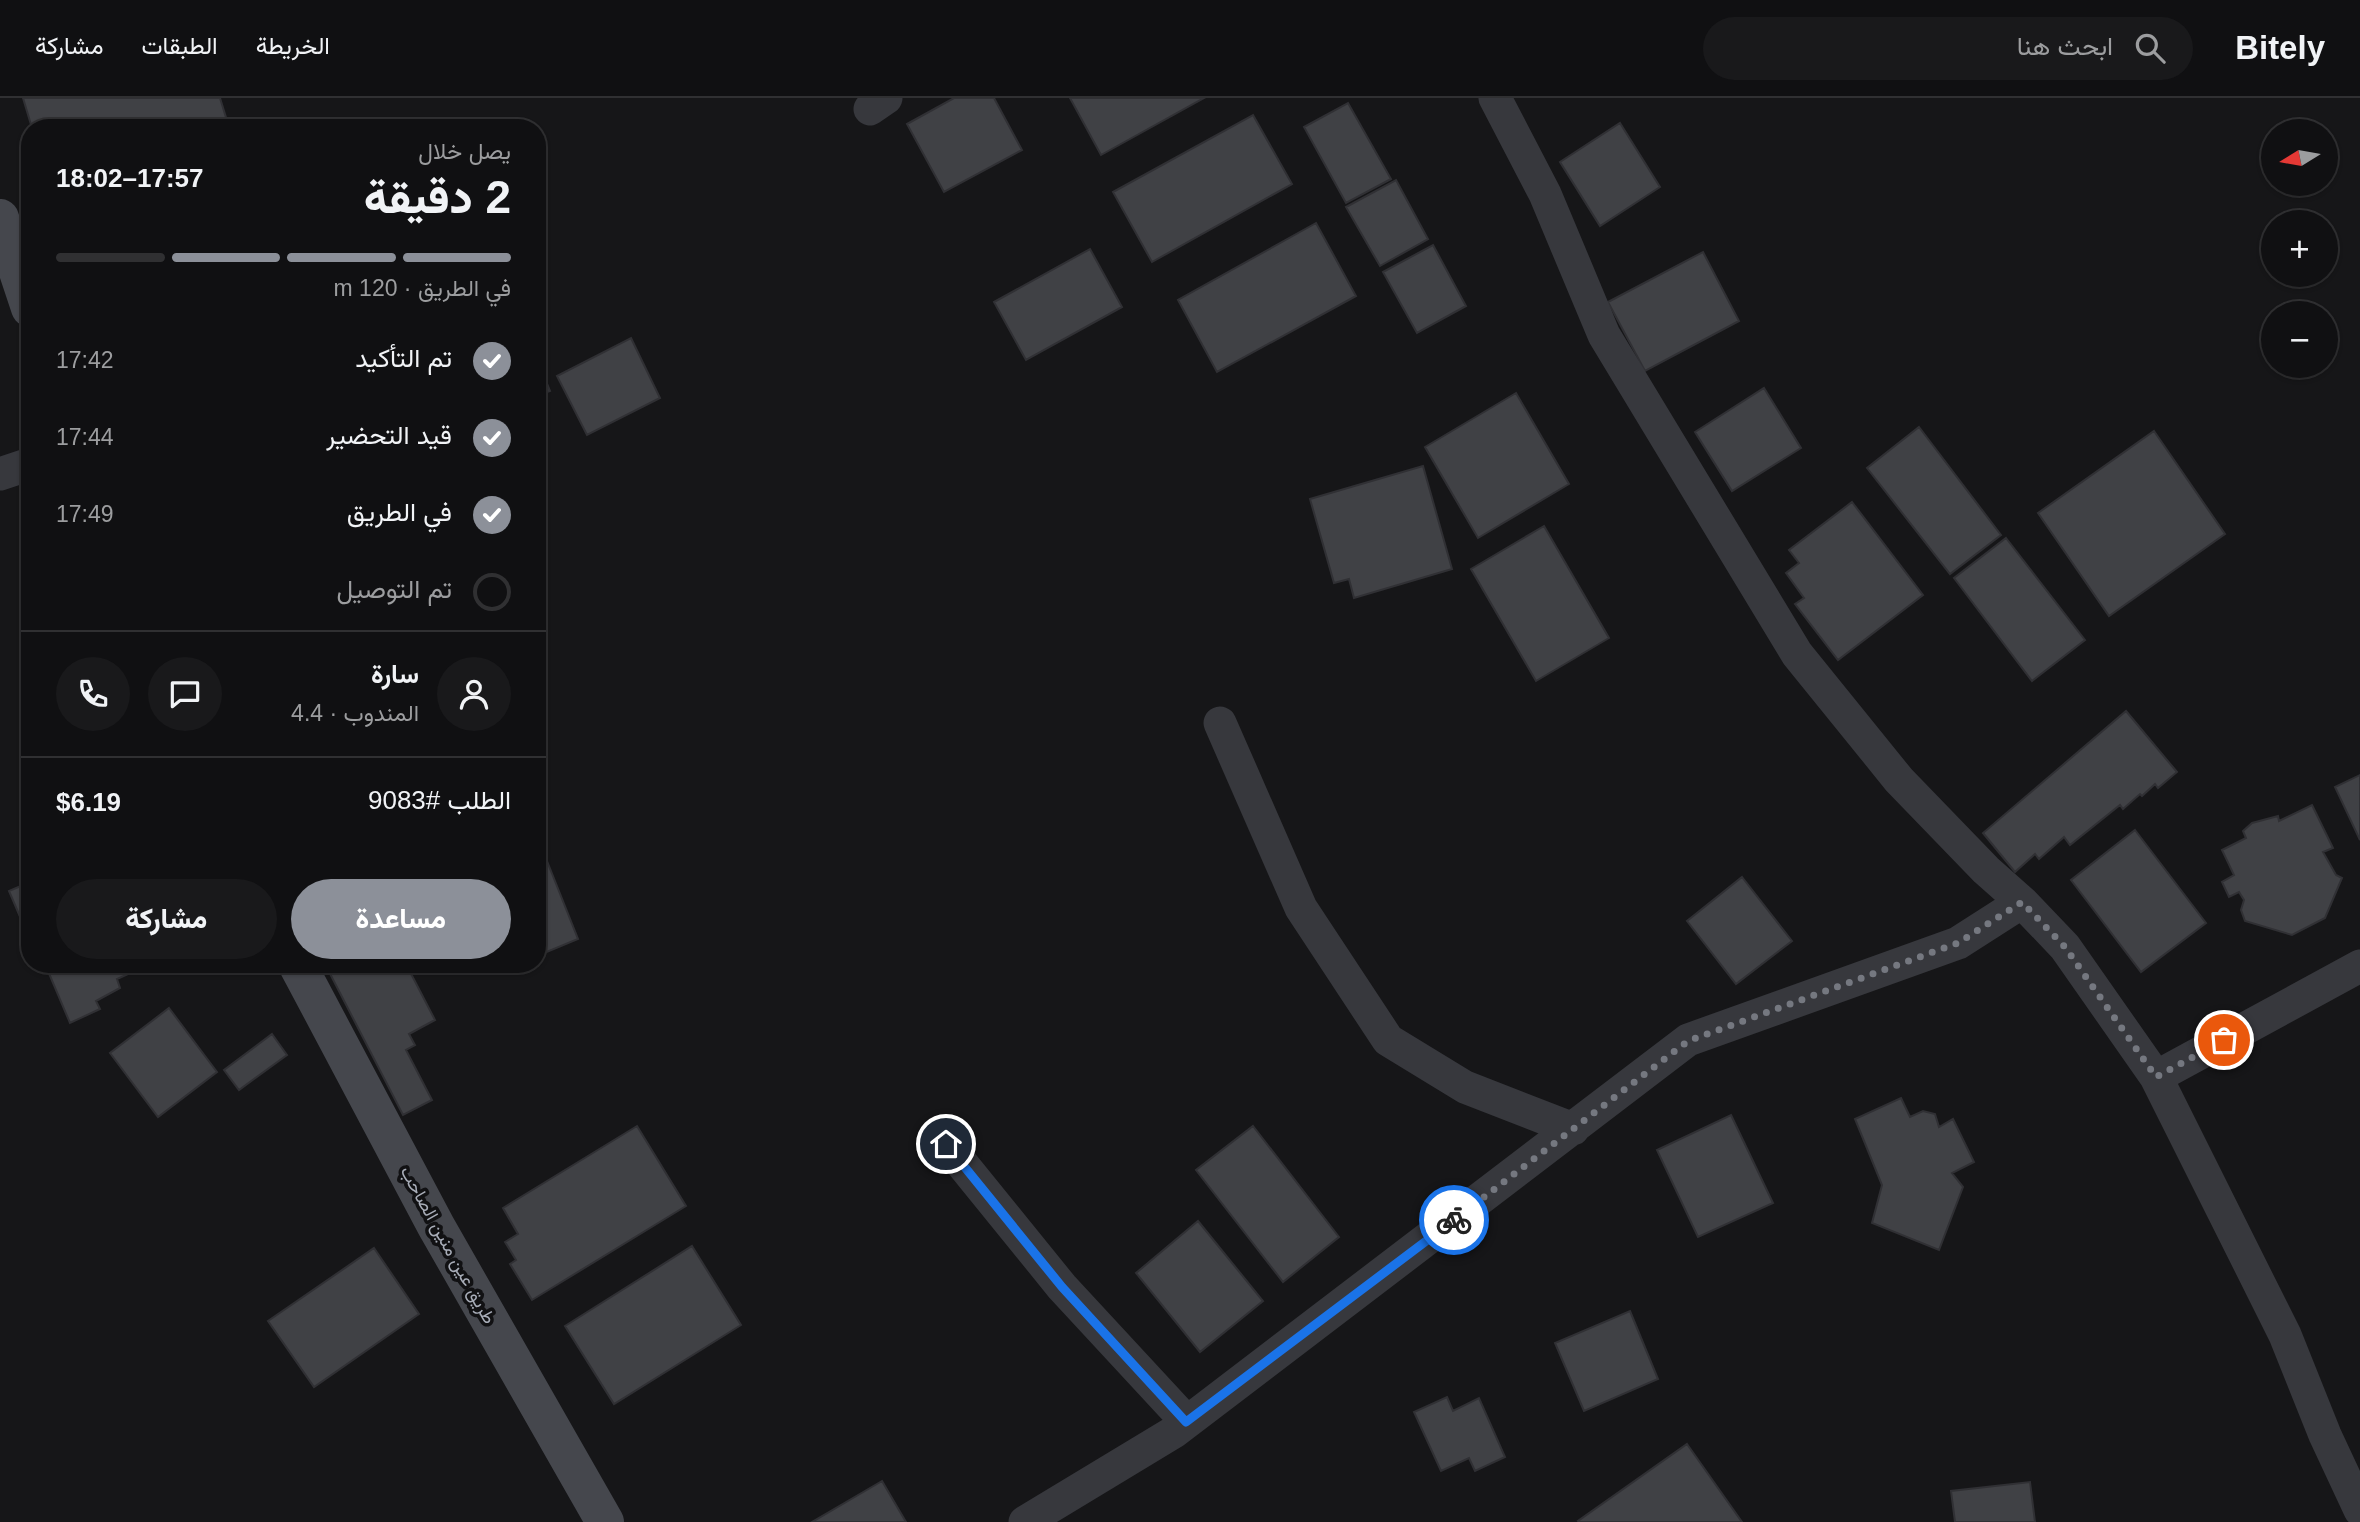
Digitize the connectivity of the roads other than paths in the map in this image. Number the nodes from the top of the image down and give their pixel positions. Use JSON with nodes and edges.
{"nodes":[{"id":1,"x":1495,"y":98,"type":"edge"},
{"id":2,"x":0,"y":218,"type":"edge"},
{"id":3,"x":21,"y":281,"type":"edge"},
{"id":4,"x":21,"y":467,"type":"edge"},
{"id":5,"x":0,"y":474,"type":"edge"},
{"id":6,"x":1220,"y":723,"type":"dead end"},
{"id":7,"x":2022,"y":902,"type":"junction"},
{"id":8,"x":2360,"y":966,"type":"edge"},
{"id":9,"x":302,"y":973,"type":"edge"},
{"id":10,"x":2156,"y":1077,"type":"junction"},
{"id":11,"x":1573,"y":1129,"type":"junction"},
{"id":12,"x":946,"y":1144,"type":"dead end"},
{"id":13,"x":1186,"y":1422,"type":"junction"},
{"id":14,"x":2360,"y":1510,"type":"edge"},
{"id":15,"x":605,"y":1522,"type":"edge"},
{"id":16,"x":1025,"y":1522,"type":"edge"}],
"edges":[{"from":1,"to":7,"type":"street"},
{"from":2,"to":3,"type":"main road"},
{"from":4,"to":5,"type":"street"},
{"from":6,"to":11,"type":"street"},
{"from":7,"to":10,"type":"street"},
{"from":7,"to":11,"type":"street"},
{"from":8,"to":10,"type":"street"},
{"from":9,"to":15,"type":"main road","name":"طريق عين منين الصاحب"},
{"from":10,"to":14,"type":"street"},
{"from":11,"to":13,"type":"street"},
{"from":12,"to":13,"type":"street"},
{"from":13,"to":16,"type":"street"}]}
